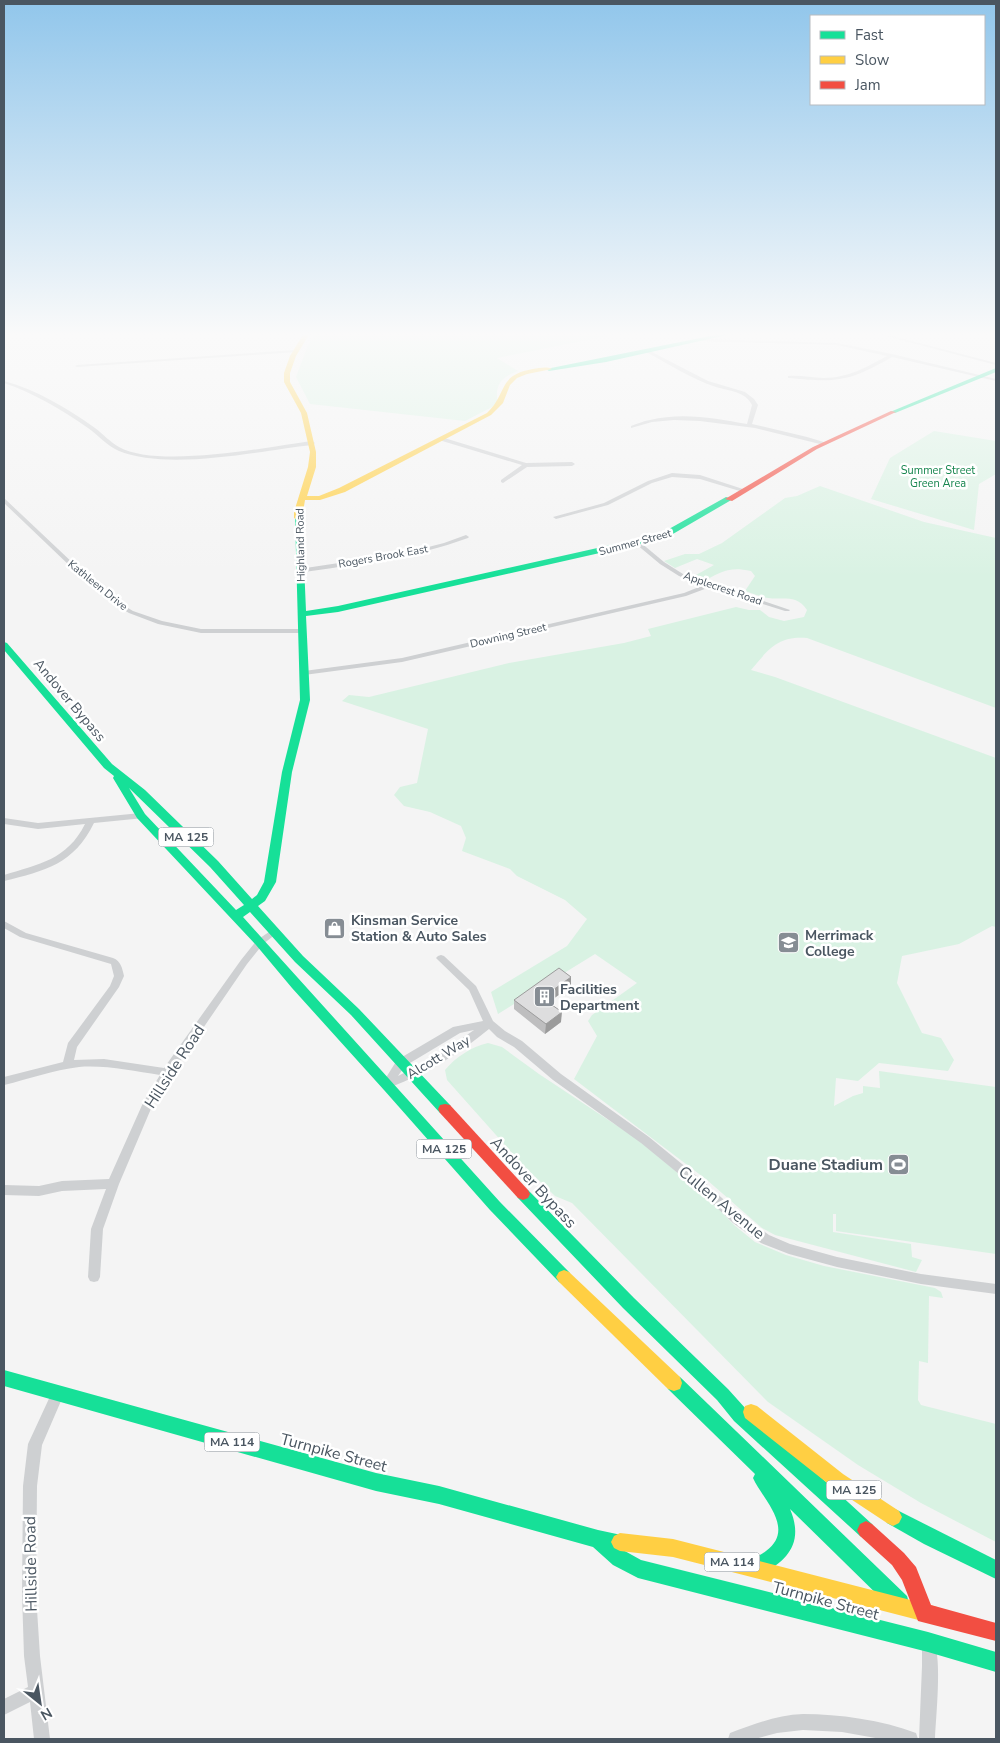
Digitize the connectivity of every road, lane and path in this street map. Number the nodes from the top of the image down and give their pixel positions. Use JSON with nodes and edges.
{"nodes":[{"id":1,"x":72,"y":414,"type":"edge"},
{"id":2,"x":304,"y":414,"type":"edge"},
{"id":3,"x":486,"y":414,"type":"edge"},
{"id":4,"x":752,"y":414,"type":"edge"},
{"id":5,"x":887,"y":414,"type":"edge"},
{"id":6,"x":749,"y":425,"type":"junction"},
{"id":7,"x":633,"y":427,"type":"dead end"},
{"id":8,"x":441,"y":439,"type":"junction"},
{"id":9,"x":312,"y":443,"type":"junction"},
{"id":10,"x":824,"y":443,"type":"junction"},
{"id":11,"x":572,"y":464,"type":"dead end"},
{"id":12,"x":526,"y":465,"type":"junction"},
{"id":13,"x":503,"y":481,"type":"dead end"},
{"id":14,"x":743,"y":490,"type":"junction"},
{"id":15,"x":300,"y":498,"type":"junction"},
{"id":16,"x":4,"y":500,"type":"edge"},
{"id":17,"x":556,"y":517,"type":"dead end"},
{"id":18,"x":466,"y":537,"type":"dead end"},
{"id":19,"x":638,"y":543,"type":"junction"},
{"id":20,"x":299,"y":571,"type":"junction"},
{"id":21,"x":709,"y":585,"type":"junction"},
{"id":22,"x":787,"y":610,"type":"dead end"},
{"id":23,"x":302,"y":614,"type":"junction"},
{"id":24,"x":302,"y":631,"type":"junction"},
{"id":25,"x":4,"y":645,"type":"edge"},
{"id":26,"x":305,"y":677,"type":"junction"},
{"id":27,"x":114,"y":772,"type":"junction"},
{"id":28,"x":141,"y":816,"type":"junction"},
{"id":29,"x":4,"y":821,"type":"edge"},
{"id":30,"x":90,"y":822,"type":"junction"},
{"id":31,"x":4,"y":878,"type":"edge"},
{"id":32,"x":253,"y":906,"type":"junction"},
{"id":33,"x":236,"y":916,"type":"junction"},
{"id":34,"x":4,"y":924,"type":"edge"},
{"id":35,"x":275,"y":931,"type":"junction"},
{"id":36,"x":260,"y":942,"type":"junction"},
{"id":37,"x":441,"y":958,"type":"dead end"},
{"id":38,"x":489,"y":1023,"type":"junction"},
{"id":39,"x":402,"y":1062,"type":"junction"},
{"id":40,"x":68,"y":1064,"type":"junction"},
{"id":41,"x":167,"y":1072,"type":"junction"},
{"id":42,"x":413,"y":1075,"type":"junction"},
{"id":43,"x":4,"y":1081,"type":"edge"},
{"id":44,"x":386,"y":1084,"type":"junction"},
{"id":45,"x":114,"y":1184,"type":"junction"},
{"id":46,"x":4,"y":1190,"type":"edge"},
{"id":47,"x":94,"y":1277,"type":"dead end"},
{"id":48,"x":996,"y":1289,"type":"edge"},
{"id":49,"x":4,"y":1378,"type":"edge"},
{"id":50,"x":58,"y":1393,"type":"junction"},
{"id":51,"x":723,"y":1393,"type":"junction"},
{"id":52,"x":736,"y":1443,"type":"junction"},
{"id":53,"x":598,"y":1539,"type":"junction"},
{"id":54,"x":754,"y":1568,"type":"junction"},
{"id":55,"x":996,"y":1570,"type":"edge"},
{"id":56,"x":905,"y":1608,"type":"junction"},
{"id":57,"x":923,"y":1627,"type":"junction"},
{"id":58,"x":996,"y":1632,"type":"edge"},
{"id":59,"x":996,"y":1662,"type":"edge"},
{"id":60,"x":36,"y":1691,"type":"junction"},
{"id":61,"x":4,"y":1706,"type":"edge"},
{"id":62,"x":42,"y":1739,"type":"edge"},
{"id":63,"x":736,"y":1739,"type":"edge"},
{"id":64,"x":910,"y":1739,"type":"edge"},
{"id":65,"x":927,"y":1739,"type":"edge"}],
"edges":[{"from":1,"to":9,"type":"street"},
{"from":2,"to":9,"type":"main road","name":"Highland Road"},
{"from":3,"to":8,"type":"main road"},
{"from":4,"to":6,"type":"street"},
{"from":5,"to":10,"type":"main road","name":"Summer Street"},
{"from":6,"to":7,"type":"street"},
{"from":6,"to":10,"type":"street"},
{"from":8,"to":12,"type":"street"},
{"from":8,"to":15,"type":"main road"},
{"from":9,"to":15,"type":"main road","name":"Highland Road"},
{"from":10,"to":14,"type":"main road","name":"Summer Street"},
{"from":11,"to":12,"type":"street"},
{"from":12,"to":13,"type":"street"},
{"from":14,"to":17,"type":"street"},
{"from":14,"to":19,"type":"main road","name":"Summer Street"},
{"from":15,"to":20,"type":"main road","name":"Highland Road"},
{"from":16,"to":24,"type":"street","name":"Kathleen Drive"},
{"from":18,"to":20,"type":"street","name":"Rogers Brook East"},
{"from":19,"to":21,"type":"street","name":"Applecrest Road"},
{"from":19,"to":23,"type":"main road","name":"Summer Street"},
{"from":20,"to":23,"type":"main road","name":"Highland Road"},
{"from":21,"to":22,"type":"street","name":"Applecrest Road"},
{"from":21,"to":26,"type":"street","name":"Downing Street"},
{"from":23,"to":24,"type":"main road","name":"Highland Road"},
{"from":24,"to":26,"type":"main road","name":"Highland Road"},
{"from":25,"to":27,"type":"main road","name":"Andover Bypass","number":"MA 125"},
{"from":26,"to":32,"type":"main road"},
{"from":27,"to":28,"type":"main road","name":"Andover Bypass","number":"MA 125"},
{"from":27,"to":32,"type":"main road","name":"Andover Bypass","number":"MA 125"},
{"from":28,"to":30,"type":"street"},
{"from":28,"to":33,"type":"main road","name":"Andover Bypass","number":"MA 125"},
{"from":29,"to":30,"type":"street"},
{"from":30,"to":31,"type":"street"},
{"from":32,"to":33,"type":"main road"},
{"from":32,"to":35,"type":"main road","name":"Andover Bypass","number":"MA 125"},
{"from":33,"to":36,"type":"main road","name":"Andover Bypass","number":"MA 125"},
{"from":34,"to":40,"type":"street"},
{"from":35,"to":36,"type":"street","name":"Hillside Road"},
{"from":35,"to":39,"type":"main road","name":"Andover Bypass","number":"MA 125"},
{"from":36,"to":41,"type":"street","name":"Hillside Road"},
{"from":36,"to":44,"type":"main road","name":"Andover Bypass","number":"MA 125"},
{"from":37,"to":38,"type":"street"},
{"from":38,"to":39,"type":"street","name":"Alcott Way"},
{"from":38,"to":42,"type":"street","name":"Alcott Way"},
{"from":38,"to":48,"type":"street","name":"Cullen Avenue"},
{"from":39,"to":42,"type":"main road","name":"Andover Bypass","number":"MA 125"},
{"from":39,"to":44,"type":"street","name":"Alcott Way"},
{"from":40,"to":41,"type":"street"},
{"from":40,"to":43,"type":"street"},
{"from":41,"to":45,"type":"street","name":"Hillside Road"},
{"from":42,"to":44,"type":"street","name":"Alcott Way"},
{"from":42,"to":51,"type":"main road","name":"Andover Bypass","number":"MA 125"},
{"from":44,"to":52,"type":"main road","name":"Andover Bypass","number":"MA 125"},
{"from":45,"to":46,"type":"street"},
{"from":45,"to":47,"type":"street","name":"Hillside Road"},
{"from":49,"to":50,"type":"main road","name":"Turnpike Street","number":"MA 114"},
{"from":50,"to":53,"type":"main road","name":"Turnpike Street","number":"MA 114"},
{"from":50,"to":60,"type":"street","name":"Hillside Road"},
{"from":51,"to":55,"type":"main road","number":"MA 125"},
{"from":51,"to":57,"type":"main road","name":"Andover Bypass","number":"MA 125"},
{"from":52,"to":54,"type":"main road"},
{"from":52,"to":56,"type":"main road","name":"Andover Bypass","number":"MA 125"},
{"from":53,"to":54,"type":"main road","name":"Turnpike Street","number":"MA 114"},
{"from":53,"to":57,"type":"main road","name":"Turnpike Street","number":"MA 114"},
{"from":54,"to":56,"type":"main road","name":"Turnpike Street","number":"MA 114"},
{"from":56,"to":57,"type":"main road","name":"Turnpike Street","number":"MA 114"},
{"from":57,"to":58,"type":"main road","name":"Turnpike Street","number":"MA 114"},
{"from":57,"to":59,"type":"main road","name":"Turnpike Street"},
{"from":57,"to":65,"type":"street"},
{"from":60,"to":61,"type":"street"},
{"from":60,"to":62,"type":"street","name":"Hillside Road"},
{"from":63,"to":64,"type":"street"}]}
